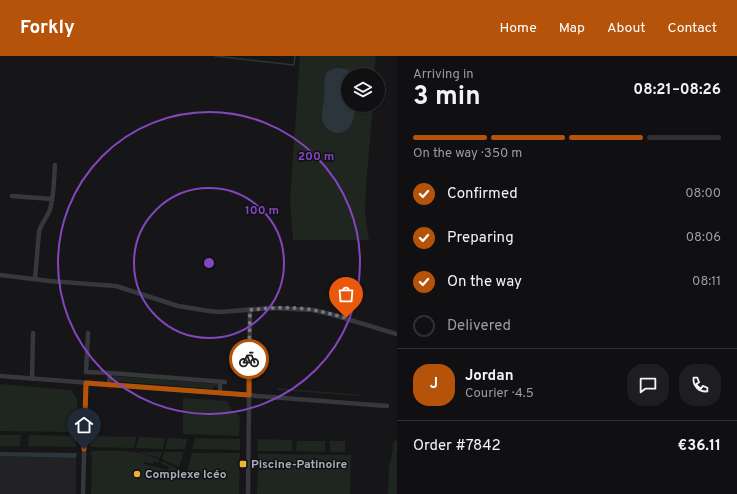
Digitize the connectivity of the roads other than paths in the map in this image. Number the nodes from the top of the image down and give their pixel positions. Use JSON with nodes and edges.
{"nodes":[{"id":1,"x":54,"y":165,"type":"dead end"},
{"id":2,"x":12,"y":196,"type":"dead end"},
{"id":3,"x":52,"y":199,"type":"junction"},
{"id":4,"x":0,"y":275,"type":"edge"},
{"id":5,"x":35,"y":279,"type":"junction"},
{"id":6,"x":250,"y":310,"type":"junction"},
{"id":7,"x":88,"y":333,"type":"dead end"},
{"id":8,"x":33,"y":334,"type":"dead end"},
{"id":9,"x":397,"y":334,"type":"edge"},
{"id":10,"x":110,"y":374,"type":"junction"},
{"id":11,"x":0,"y":376,"type":"edge"},
{"id":12,"x":32,"y":379,"type":"junction"},
{"id":13,"x":86,"y":383,"type":"junction"},
{"id":14,"x":109,"y":384,"type":"junction"},
{"id":15,"x":220,"y":393,"type":"junction"},
{"id":16,"x":249,"y":395,"type":"junction"},
{"id":17,"x":387,"y":406,"type":"dead end"},
{"id":18,"x":83,"y":494,"type":"edge"},
{"id":19,"x":248,"y":494,"type":"edge"}],
"edges":[{"from":1,"to":3,"type":"street"},
{"from":2,"to":3,"type":"street"},
{"from":3,"to":5,"type":"street"},
{"from":4,"to":5,"type":"street"},
{"from":5,"to":6,"type":"street"},
{"from":6,"to":9,"type":"street"},
{"from":6,"to":16,"type":"street"},
{"from":7,"to":10,"type":"street"},
{"from":8,"to":12,"type":"street"},
{"from":10,"to":14,"type":"street"},
{"from":10,"to":15,"type":"street"},
{"from":11,"to":12,"type":"street"},
{"from":12,"to":13,"type":"street"},
{"from":13,"to":14,"type":"street"},
{"from":13,"to":18,"type":"street"},
{"from":14,"to":15,"type":"street"},
{"from":15,"to":16,"type":"street"},
{"from":16,"to":17,"type":"street"},
{"from":16,"to":19,"type":"street"}]}
